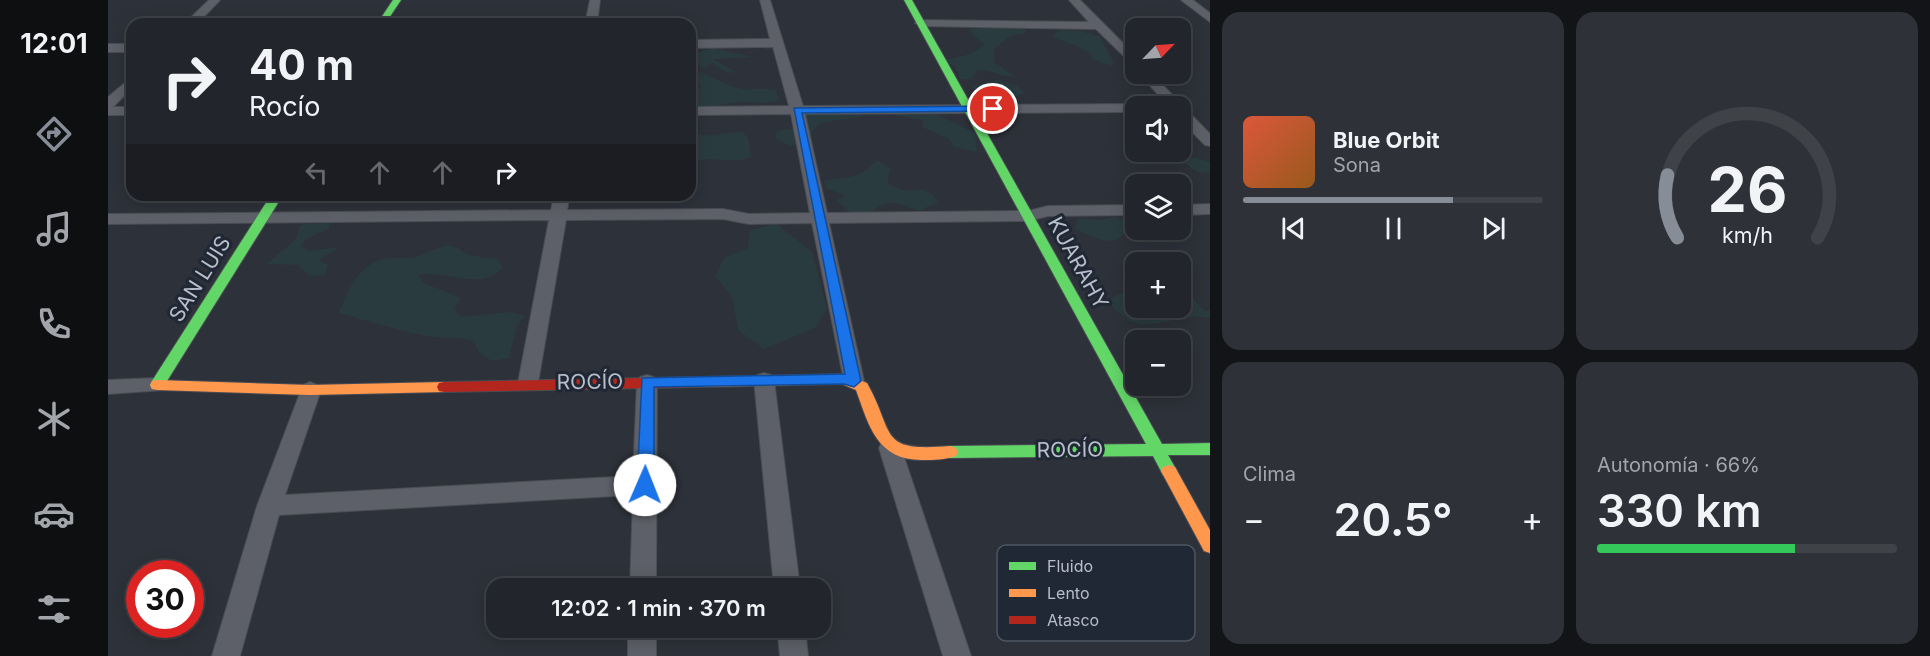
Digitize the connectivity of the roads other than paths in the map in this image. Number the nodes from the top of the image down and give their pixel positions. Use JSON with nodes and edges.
{"nodes":[{"id":1,"x":215,"y":0,"type":"edge"},
{"id":2,"x":397,"y":0,"type":"edge"},
{"id":3,"x":595,"y":0,"type":"edge"},
{"id":4,"x":765,"y":0,"type":"edge"},
{"id":5,"x":908,"y":0,"type":"edge"},
{"id":6,"x":1074,"y":0,"type":"edge"},
{"id":7,"x":1185,"y":0,"type":"edge"},
{"id":8,"x":196,"y":18,"type":"edge"},
{"id":9,"x":385,"y":18,"type":"edge"},
{"id":10,"x":592,"y":18,"type":"edge"},
{"id":11,"x":1210,"y":20,"type":"edge"},
{"id":12,"x":921,"y":23,"type":"junction"},
{"id":13,"x":1099,"y":26,"type":"junction"},
{"id":14,"x":696,"y":44,"type":"edge"},
{"id":15,"x":777,"y":44,"type":"junction"},
{"id":16,"x":108,"y":48,"type":"edge"},
{"id":17,"x":126,"y":48,"type":"edge"},
{"id":18,"x":1125,"y":53,"type":"edge"},
{"id":19,"x":1155,"y":84,"type":"edge"},
{"id":20,"x":126,"y":87,"type":"edge"},
{"id":21,"x":1166,"y":96,"type":"edge"},
{"id":22,"x":108,"y":104,"type":"edge"},
{"id":23,"x":1125,"y":108,"type":"edge"},
{"id":24,"x":797,"y":110,"type":"junction"},
{"id":25,"x":969,"y":110,"type":"junction"},
{"id":26,"x":108,"y":111,"type":"edge"},
{"id":27,"x":126,"y":111,"type":"edge"},
{"id":28,"x":696,"y":111,"type":"edge"},
{"id":29,"x":1191,"y":122,"type":"edge"},
{"id":30,"x":1210,"y":142,"type":"edge"},
{"id":31,"x":273,"y":201,"type":"edge"},
{"id":32,"x":561,"y":201,"type":"edge"},
{"id":33,"x":1210,"y":209,"type":"edge"},
{"id":34,"x":1125,"y":210,"type":"edge"},
{"id":35,"x":1191,"y":210,"type":"edge"},
{"id":36,"x":1025,"y":211,"type":"junction"},
{"id":37,"x":819,"y":212,"type":"junction"},
{"id":38,"x":558,"y":216,"type":"junction"},
{"id":39,"x":263,"y":217,"type":"junction"},
{"id":40,"x":108,"y":219,"type":"edge"},
{"id":41,"x":764,"y":380,"type":"junction"},
{"id":42,"x":854,"y":381,"type":"junction"},
{"id":43,"x":647,"y":382,"type":"junction"},
{"id":44,"x":528,"y":383,"type":"junction"},
{"id":45,"x":157,"y":385,"type":"junction"},
{"id":46,"x":108,"y":387,"type":"edge"},
{"id":47,"x":310,"y":390,"type":"junction"},
{"id":48,"x":890,"y":448,"type":"junction"},
{"id":49,"x":1156,"y":448,"type":"junction"},
{"id":50,"x":1210,"y":449,"type":"edge"},
{"id":51,"x":645,"y":485,"type":"junction"},
{"id":52,"x":269,"y":506,"type":"junction"},
{"id":53,"x":1210,"y":546,"type":"edge"},
{"id":54,"x":643,"y":578,"type":"edge"},
{"id":55,"x":786,"y":578,"type":"edge"},
{"id":56,"x":642,"y":638,"type":"edge"},
{"id":57,"x":792,"y":638,"type":"edge"},
{"id":58,"x":226,"y":656,"type":"edge"},
{"id":59,"x":642,"y":656,"type":"edge"},
{"id":60,"x":794,"y":656,"type":"edge"},
{"id":61,"x":957,"y":656,"type":"edge"}],
"edges":[{"from":1,"to":8,"type":"street"},
{"from":2,"to":9,"type":"street"},
{"from":3,"to":10,"type":"street"},
{"from":4,"to":15,"type":"street"},
{"from":5,"to":12,"type":"street","name":"KUARAHY"},
{"from":6,"to":13,"type":"street"},
{"from":7,"to":11,"type":"street"},
{"from":12,"to":13,"type":"street"},
{"from":12,"to":25,"type":"street","name":"KUARAHY"},
{"from":13,"to":18,"type":"street"},
{"from":14,"to":15,"type":"street"},
{"from":15,"to":24,"type":"street"},
{"from":16,"to":17,"type":"street"},
{"from":19,"to":21,"type":"street"},
{"from":20,"to":22,"type":"street"},
{"from":23,"to":25,"type":"street"},
{"from":24,"to":25,"type":"street"},
{"from":24,"to":28,"type":"street"},
{"from":24,"to":37,"type":"street"},
{"from":25,"to":36,"type":"street","name":"KUARAHY"},
{"from":26,"to":27,"type":"street"},
{"from":29,"to":30,"type":"street"},
{"from":31,"to":39,"type":"street","name":"SAN LUIS"},
{"from":32,"to":38,"type":"street"},
{"from":33,"to":35,"type":"street"},
{"from":34,"to":36,"type":"street"},
{"from":36,"to":37,"type":"street"},
{"from":36,"to":49,"type":"street","name":"KUARAHY"},
{"from":37,"to":38,"type":"street"},
{"from":37,"to":42,"type":"street"},
{"from":38,"to":39,"type":"street"},
{"from":38,"to":44,"type":"street"},
{"from":39,"to":40,"type":"street"},
{"from":39,"to":45,"type":"street","name":"SAN LUIS"},
{"from":41,"to":42,"type":"street","name":"ROCÍO"},
{"from":41,"to":43,"type":"street","name":"ROCÍO"},
{"from":41,"to":55,"type":"street"},
{"from":42,"to":48,"type":"street"},
{"from":43,"to":44,"type":"street","name":"ROCÍO"},
{"from":43,"to":51,"type":"street"},
{"from":44,"to":47,"type":"street","name":"ROCÍO"},
{"from":45,"to":46,"type":"street","name":"ROCÍO"},
{"from":45,"to":47,"type":"street","name":"ROCÍO"},
{"from":47,"to":52,"type":"street"},
{"from":48,"to":49,"type":"street","name":"ROCÍO"},
{"from":48,"to":61,"type":"street"},
{"from":49,"to":50,"type":"street","name":"ROCÍO"},
{"from":49,"to":53,"type":"street","name":"KUARAHY"},
{"from":51,"to":52,"type":"street"},
{"from":51,"to":54,"type":"street"},
{"from":52,"to":58,"type":"street"},
{"from":56,"to":59,"type":"street"},
{"from":57,"to":60,"type":"street"}]}
